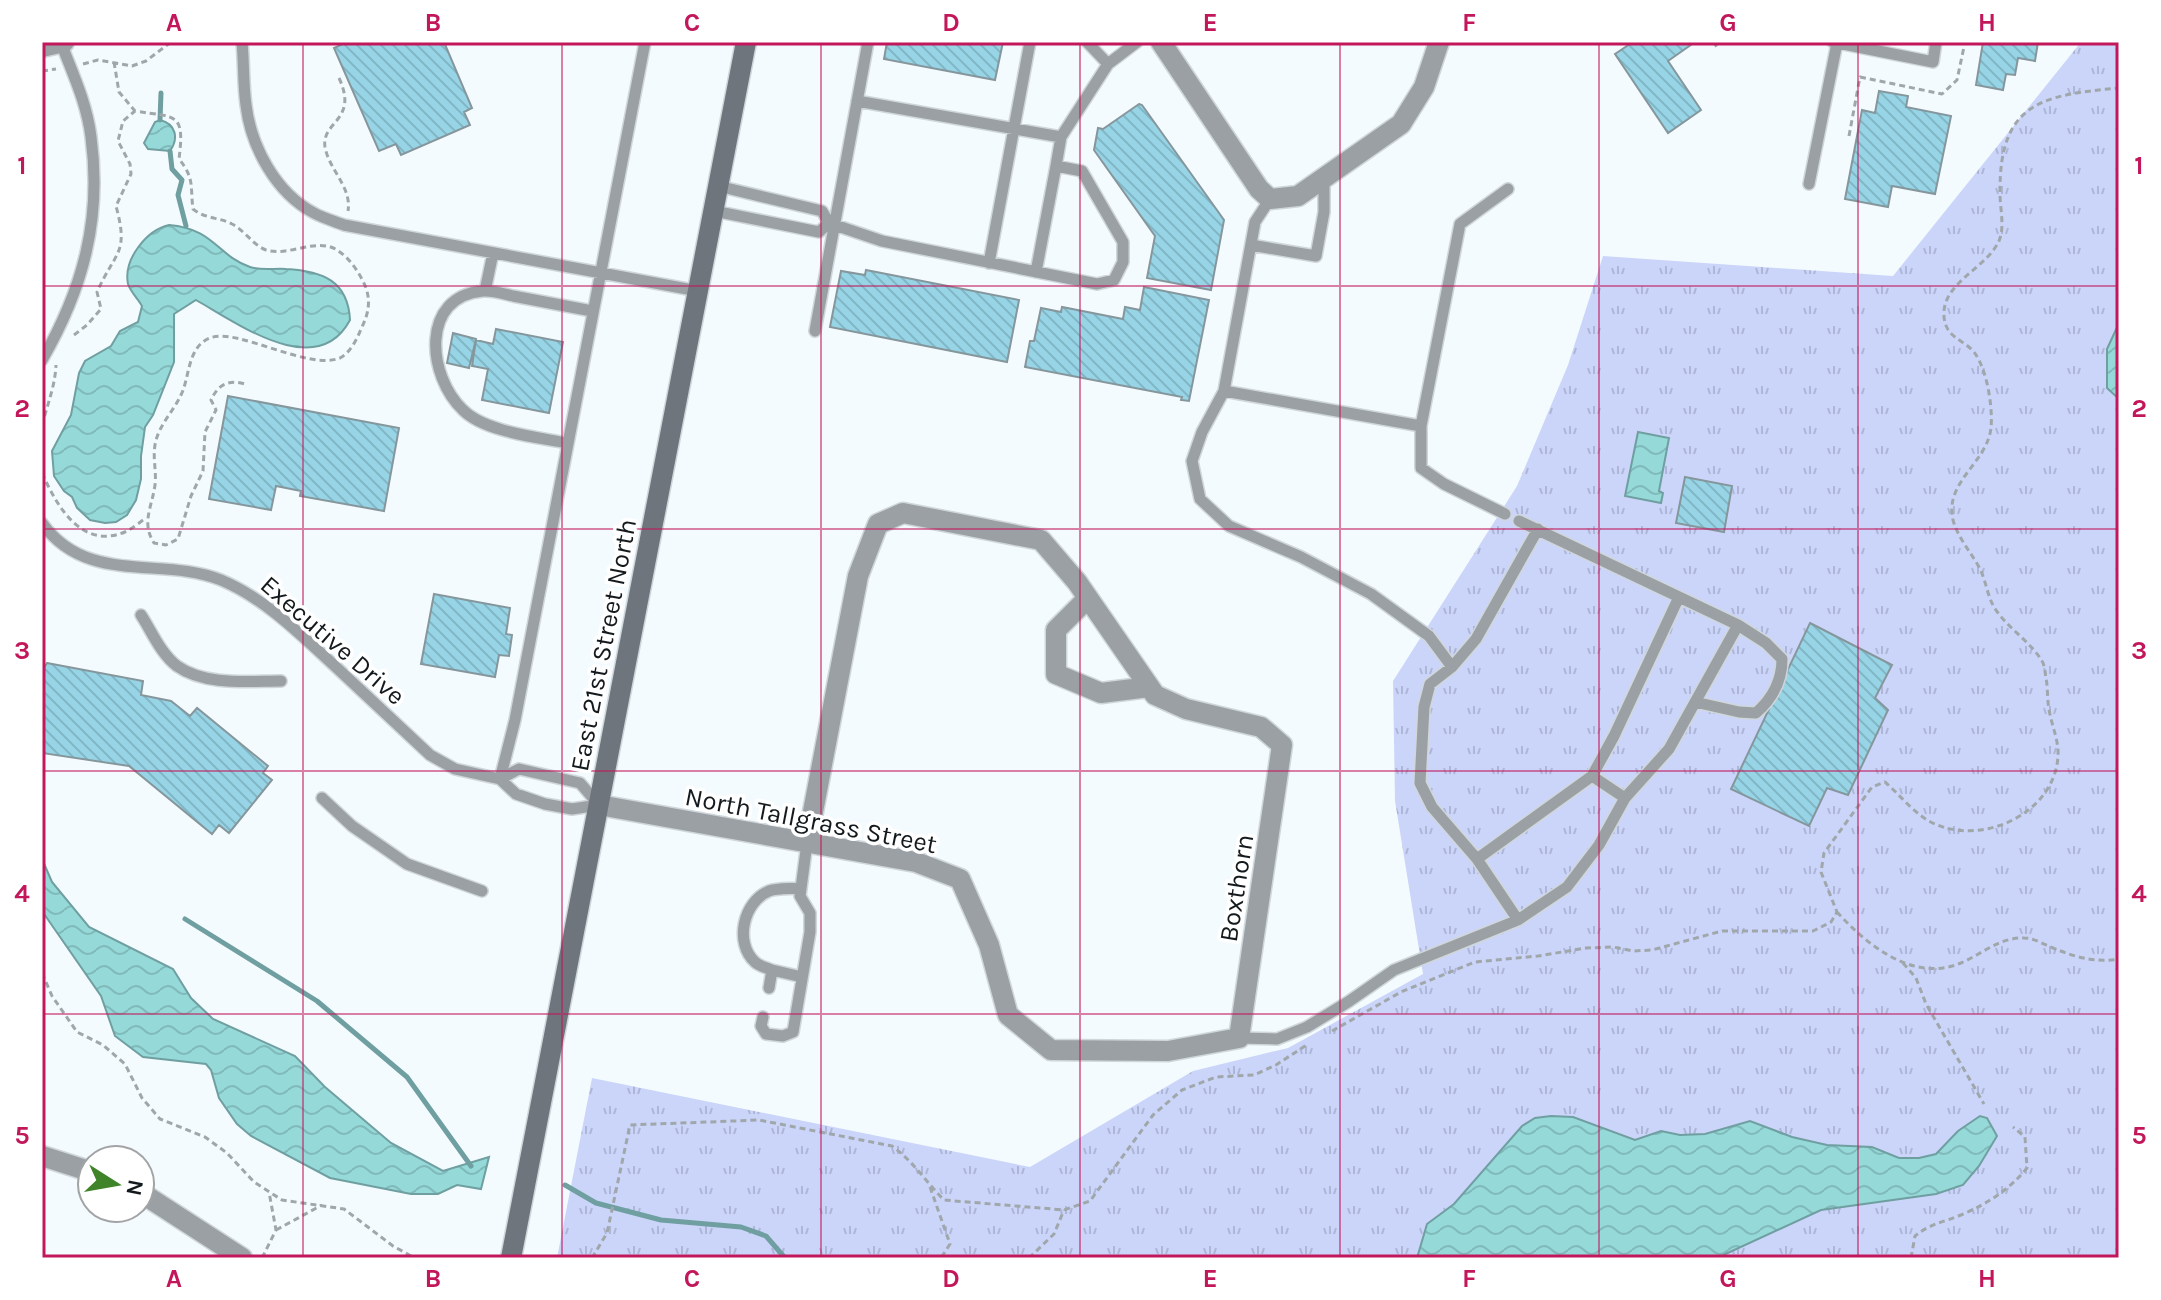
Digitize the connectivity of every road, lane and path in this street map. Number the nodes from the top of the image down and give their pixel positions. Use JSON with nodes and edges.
{"nodes":[{"id":1,"x":171,"y":42,"type":"edge"},
{"id":2,"x":242,"y":42,"type":"edge"},
{"id":3,"x":645,"y":42,"type":"edge"},
{"id":4,"x":746,"y":42,"type":"edge"},
{"id":5,"x":868,"y":42,"type":"edge"},
{"id":6,"x":1030,"y":42,"type":"edge"},
{"id":7,"x":1087,"y":42,"type":"edge"},
{"id":8,"x":1137,"y":42,"type":"edge"},
{"id":9,"x":1161,"y":42,"type":"edge"},
{"id":10,"x":1439,"y":42,"type":"edge"},
{"id":11,"x":1713,"y":42,"type":"edge"},
{"id":12,"x":1835,"y":42,"type":"edge"},
{"id":13,"x":1936,"y":42,"type":"edge"},
{"id":14,"x":1965,"y":42,"type":"edge"},
{"id":15,"x":55,"y":44,"type":"edge"},
{"id":16,"x":1717,"y":47,"type":"dead end"},
{"id":17,"x":114,"y":62,"type":"junction"},
{"id":18,"x":1108,"y":64,"type":"junction"},
{"id":19,"x":70,"y":66,"type":"junction"},
{"id":20,"x":42,"y":71,"type":"edge"},
{"id":21,"x":339,"y":78,"type":"dead end"},
{"id":22,"x":2119,"y":88,"type":"edge"},
{"id":23,"x":857,"y":101,"type":"junction"},
{"id":24,"x":1012,"y":129,"type":"junction"},
{"id":25,"x":1849,"y":136,"type":"dead end"},
{"id":26,"x":1061,"y":137,"type":"junction"},
{"id":27,"x":1056,"y":166,"type":"junction"},
{"id":28,"x":1324,"y":179,"type":"junction"},
{"id":29,"x":1809,"y":184,"type":"dead end"},
{"id":30,"x":718,"y":186,"type":"junction"},
{"id":31,"x":1508,"y":189,"type":"dead end"},
{"id":32,"x":1270,"y":199,"type":"junction"},
{"id":33,"x":714,"y":211,"type":"junction"},
{"id":34,"x":832,"y":224,"type":"junction"},
{"id":35,"x":344,"y":225,"type":"junction"},
{"id":36,"x":1251,"y":245,"type":"junction"},
{"id":37,"x":493,"y":253,"type":"junction"},
{"id":38,"x":989,"y":263,"type":"junction"},
{"id":39,"x":1036,"y":272,"type":"junction"},
{"id":40,"x":599,"y":273,"type":"junction"},
{"id":41,"x":485,"y":291,"type":"junction"},
{"id":42,"x":698,"y":291,"type":"junction"},
{"id":43,"x":592,"y":311,"type":"junction"},
{"id":44,"x":815,"y":331,"type":"dead end"},
{"id":45,"x":42,"y":360,"type":"edge"},
{"id":46,"x":245,"y":384,"type":"dead end"},
{"id":47,"x":1224,"y":391,"type":"junction"},
{"id":48,"x":1421,"y":426,"type":"junction"},
{"id":49,"x":567,"y":443,"type":"junction"},
{"id":50,"x":42,"y":473,"type":"edge"},
{"id":51,"x":1505,"y":514,"type":"dead end"},
{"id":52,"x":147,"y":517,"type":"junction"},
{"id":53,"x":1519,"y":521,"type":"dead end"},
{"id":54,"x":42,"y":523,"type":"edge"},
{"id":55,"x":1538,"y":529,"type":"junction"},
{"id":56,"x":1679,"y":597,"type":"junction"},
{"id":57,"x":1088,"y":598,"type":"junction"},
{"id":58,"x":141,"y":615,"type":"dead end"},
{"id":59,"x":1738,"y":625,"type":"junction"},
{"id":60,"x":1452,"y":667,"type":"junction"},
{"id":61,"x":281,"y":681,"type":"dead end"},
{"id":62,"x":1149,"y":687,"type":"junction"},
{"id":63,"x":1695,"y":702,"type":"junction"},
{"id":64,"x":1592,"y":776,"type":"junction"},
{"id":65,"x":500,"y":779,"type":"junction"},
{"id":66,"x":322,"y":798,"type":"dead end"},
{"id":67,"x":1625,"y":798,"type":"junction"},
{"id":68,"x":599,"y":805,"type":"junction"},
{"id":69,"x":807,"y":843,"type":"junction"},
{"id":70,"x":1477,"y":859,"type":"junction"},
{"id":71,"x":801,"y":888,"type":"junction"},
{"id":72,"x":482,"y":891,"type":"dead end"},
{"id":73,"x":1837,"y":912,"type":"junction"},
{"id":74,"x":1518,"y":920,"type":"junction"},
{"id":75,"x":2119,"y":959,"type":"edge"},
{"id":76,"x":1903,"y":963,"type":"junction"},
{"id":77,"x":772,"y":970,"type":"junction"},
{"id":78,"x":42,"y":973,"type":"edge"},
{"id":79,"x":802,"y":977,"type":"junction"},
{"id":80,"x":769,"y":988,"type":"dead end"},
{"id":81,"x":763,"y":1017,"type":"dead end"},
{"id":82,"x":1324,"y":1035,"type":"dead end"},
{"id":83,"x":1239,"y":1038,"type":"junction"},
{"id":84,"x":1311,"y":1042,"type":"dead end"},
{"id":85,"x":1984,"y":1104,"type":"dead end"},
{"id":86,"x":2013,"y":1127,"type":"dead end"},
{"id":87,"x":42,"y":1156,"type":"edge"},
{"id":88,"x":76,"y":1167,"type":"edge"},
{"id":89,"x":929,"y":1186,"type":"junction"},
{"id":90,"x":269,"y":1192,"type":"junction"},
{"id":91,"x":156,"y":1202,"type":"edge"},
{"id":92,"x":323,"y":1204,"type":"junction"},
{"id":93,"x":1064,"y":1210,"type":"junction"},
{"id":94,"x":276,"y":1230,"type":"junction"},
{"id":95,"x":242,"y":1258,"type":"edge"},
{"id":96,"x":262,"y":1258,"type":"edge"},
{"id":97,"x":442,"y":1258,"type":"edge"},
{"id":98,"x":511,"y":1258,"type":"edge"},
{"id":99,"x":592,"y":1258,"type":"edge"},
{"id":100,"x":941,"y":1258,"type":"edge"},
{"id":101,"x":1029,"y":1258,"type":"edge"},
{"id":102,"x":1911,"y":1258,"type":"edge"}],
"edges":[{"from":1,"to":17,"type":"path"},
{"from":2,"to":35,"type":"lane"},
{"from":3,"to":40,"type":"lane"},
{"from":4,"to":30,"type":"main road","name":"East 21st Street North"},
{"from":5,"to":23,"type":"lane"},
{"from":6,"to":24,"type":"lane"},
{"from":7,"to":18,"type":"lane"},
{"from":8,"to":18,"type":"lane"},
{"from":9,"to":32,"type":"street"},
{"from":10,"to":28,"type":"street"},
{"from":11,"to":16,"type":"path"},
{"from":12,"to":13,"type":"lane"},
{"from":12,"to":29,"type":"lane"},
{"from":14,"to":25,"type":"path"},
{"from":15,"to":19,"type":"lane"},
{"from":17,"to":19,"type":"path"},
{"from":17,"to":52,"type":"path"},
{"from":18,"to":26,"type":"lane"},
{"from":19,"to":20,"type":"path"},
{"from":19,"to":45,"type":"lane"},
{"from":21,"to":35,"type":"path"},
{"from":22,"to":73,"type":"path"},
{"from":23,"to":24,"type":"lane"},
{"from":23,"to":34,"type":"lane"},
{"from":24,"to":26,"type":"lane"},
{"from":24,"to":38,"type":"lane"},
{"from":26,"to":27,"type":"lane"},
{"from":27,"to":39,"type":"lane"},
{"from":27,"to":39,"type":"lane"},
{"from":28,"to":32,"type":"street"},
{"from":28,"to":36,"type":"lane"},
{"from":30,"to":33,"type":"main road","name":"East 21st Street North"},
{"from":30,"to":34,"type":"lane"},
{"from":31,"to":48,"type":"lane"},
{"from":32,"to":36,"type":"lane"},
{"from":33,"to":34,"type":"lane"},
{"from":33,"to":42,"type":"main road","name":"East 21st Street North"},
{"from":34,"to":38,"type":"lane"},
{"from":34,"to":44,"type":"lane"},
{"from":35,"to":37,"type":"lane"},
{"from":36,"to":47,"type":"lane"},
{"from":37,"to":40,"type":"lane"},
{"from":37,"to":41,"type":"lane"},
{"from":38,"to":39,"type":"lane"},
{"from":40,"to":42,"type":"lane"},
{"from":40,"to":43,"type":"lane"},
{"from":41,"to":43,"type":"lane"},
{"from":41,"to":49,"type":"lane"},
{"from":42,"to":68,"type":"main road","name":"East 21st Street North"},
{"from":43,"to":49,"type":"lane"},
{"from":46,"to":52,"type":"path"},
{"from":47,"to":48,"type":"lane"},
{"from":47,"to":60,"type":"lane"},
{"from":48,"to":51,"type":"lane"},
{"from":49,"to":65,"type":"lane"},
{"from":50,"to":52,"type":"path"},
{"from":53,"to":55,"type":"lane"},
{"from":54,"to":65,"type":"lane","name":"Executive Drive"},
{"from":55,"to":56,"type":"lane"},
{"from":55,"to":60,"type":"lane"},
{"from":56,"to":59,"type":"lane"},
{"from":56,"to":64,"type":"lane"},
{"from":57,"to":62,"type":"street"},
{"from":57,"to":62,"type":"street"},
{"from":57,"to":69,"type":"street"},
{"from":58,"to":61,"type":"lane"},
{"from":59,"to":63,"type":"lane"},
{"from":59,"to":63,"type":"lane"},
{"from":60,"to":70,"type":"lane"},
{"from":62,"to":83,"type":"street","name":"Boxthorn"},
{"from":63,"to":67,"type":"lane"},
{"from":64,"to":67,"type":"lane"},
{"from":64,"to":70,"type":"lane"},
{"from":65,"to":68,"type":"lane","name":"Executive Drive"},
{"from":65,"to":68,"type":"lane","name":"Executive Drive"},
{"from":66,"to":72,"type":"lane"},
{"from":67,"to":74,"type":"lane"},
{"from":68,"to":69,"type":"street","name":"North Tallgrass Street"},
{"from":68,"to":98,"type":"main road","name":"East 21st Street North"},
{"from":69,"to":71,"type":"lane"},
{"from":69,"to":83,"type":"street","name":"North Tallgrass Street"},
{"from":70,"to":74,"type":"lane"},
{"from":71,"to":77,"type":"lane"},
{"from":71,"to":79,"type":"lane"},
{"from":73,"to":76,"type":"path"},
{"from":73,"to":82,"type":"path"},
{"from":74,"to":83,"type":"lane"},
{"from":75,"to":76,"type":"path"},
{"from":76,"to":85,"type":"path"},
{"from":77,"to":79,"type":"lane"},
{"from":77,"to":80,"type":"lane"},
{"from":78,"to":90,"type":"path"},
{"from":79,"to":81,"type":"lane"},
{"from":84,"to":93,"type":"path"},
{"from":86,"to":102,"type":"path"},
{"from":87,"to":88,"type":"street"},
{"from":89,"to":93,"type":"path"},
{"from":89,"to":99,"type":"path"},
{"from":89,"to":100,"type":"path"},
{"from":90,"to":92,"type":"path"},
{"from":90,"to":94,"type":"path"},
{"from":91,"to":95,"type":"street"},
{"from":92,"to":94,"type":"path"},
{"from":92,"to":97,"type":"path"},
{"from":93,"to":101,"type":"path"},
{"from":94,"to":96,"type":"path"}]}
